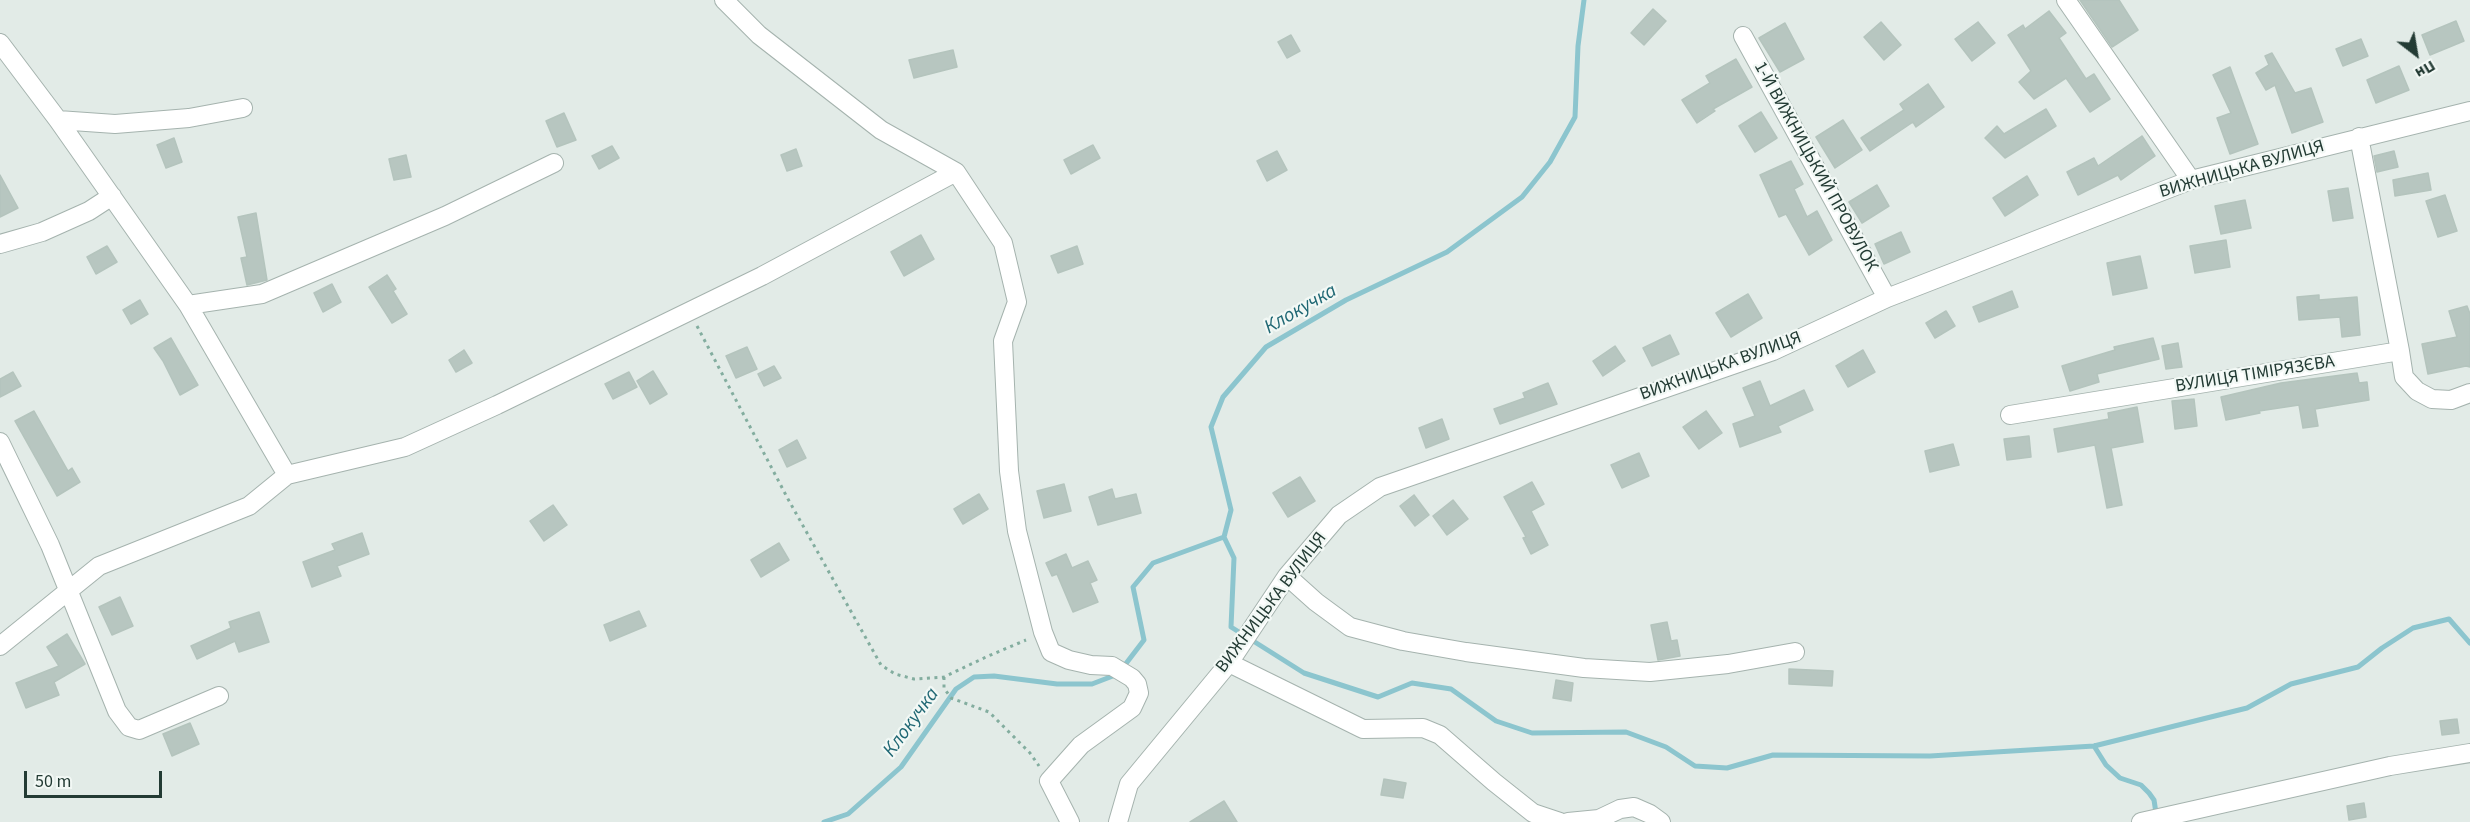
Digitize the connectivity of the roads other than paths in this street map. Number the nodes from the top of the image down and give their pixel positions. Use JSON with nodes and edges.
{"nodes":[{"id":1,"x":724,"y":0,"type":"edge"},
{"id":2,"x":2066,"y":0,"type":"edge"},
{"id":3,"x":1743,"y":36,"type":"dead end"},
{"id":4,"x":0,"y":43,"type":"edge"},
{"id":5,"x":243,"y":108,"type":"dead end"},
{"id":6,"x":2470,"y":111,"type":"edge"},
{"id":7,"x":58,"y":120,"type":"junction"},
{"id":8,"x":2359,"y":138,"type":"junction"},
{"id":9,"x":554,"y":163,"type":"dead end"},
{"id":10,"x":956,"y":172,"type":"junction"},
{"id":11,"x":2191,"y":180,"type":"junction"},
{"id":12,"x":112,"y":196,"type":"junction"},
{"id":13,"x":0,"y":244,"type":"edge"},
{"id":14,"x":1887,"y":298,"type":"junction"},
{"id":15,"x":188,"y":305,"type":"junction"},
{"id":16,"x":2400,"y":351,"type":"junction"},
{"id":17,"x":2470,"y":393,"type":"edge"},
{"id":18,"x":2010,"y":415,"type":"dead end"},
{"id":19,"x":0,"y":442,"type":"edge"},
{"id":20,"x":287,"y":475,"type":"junction"},
{"id":21,"x":1287,"y":576,"type":"junction"},
{"id":22,"x":69,"y":591,"type":"junction"},
{"id":23,"x":0,"y":646,"type":"edge"},
{"id":24,"x":1795,"y":652,"type":"dead end"},
{"id":25,"x":1233,"y":658,"type":"junction"},
{"id":26,"x":219,"y":696,"type":"dead end"},
{"id":27,"x":2470,"y":753,"type":"edge"},
{"id":28,"x":1070,"y":822,"type":"edge"},
{"id":29,"x":1118,"y":822,"type":"edge"},
{"id":30,"x":1560,"y":822,"type":"edge"},
{"id":31,"x":1568,"y":822,"type":"edge"},
{"id":32,"x":1661,"y":822,"type":"edge"},
{"id":33,"x":2140,"y":822,"type":"edge"}],
"edges":[{"from":1,"to":10,"type":"street"},
{"from":2,"to":11,"type":"street"},
{"from":3,"to":14,"type":"street","name":"1-Й ВИЖНИЦЬКИЙ ПРОВУЛОК"},
{"from":4,"to":7,"type":"street"},
{"from":5,"to":7,"type":"street"},
{"from":6,"to":8,"type":"street","name":"ВИЖНИЦЬКА ВУЛИЦЯ"},
{"from":7,"to":12,"type":"street"},
{"from":8,"to":11,"type":"street","name":"ВИЖНИЦЬКА ВУЛИЦЯ"},
{"from":8,"to":16,"type":"street"},
{"from":9,"to":15,"type":"street"},
{"from":10,"to":20,"type":"street"},
{"from":10,"to":28,"type":"street"},
{"from":11,"to":14,"type":"street","name":"ВИЖНИЦЬКА ВУЛИЦЯ"},
{"from":12,"to":13,"type":"street"},
{"from":12,"to":15,"type":"street"},
{"from":14,"to":21,"type":"street","name":"ВИЖНИЦЬКА ВУЛИЦЯ"},
{"from":15,"to":20,"type":"street"},
{"from":16,"to":17,"type":"street"},
{"from":16,"to":18,"type":"street","name":"ВУЛИЦЯ ТІМІРЯЗЄВА"},
{"from":19,"to":22,"type":"street"},
{"from":20,"to":22,"type":"street"},
{"from":21,"to":24,"type":"street"},
{"from":21,"to":25,"type":"street","name":"ВИЖНИЦЬКА ВУЛИЦЯ"},
{"from":22,"to":23,"type":"street"},
{"from":22,"to":26,"type":"street"},
{"from":25,"to":29,"type":"street","name":"ВИЖНИЦЬКА ВУЛИЦЯ"},
{"from":25,"to":30,"type":"street"},
{"from":27,"to":33,"type":"street"},
{"from":31,"to":32,"type":"street"}]}
